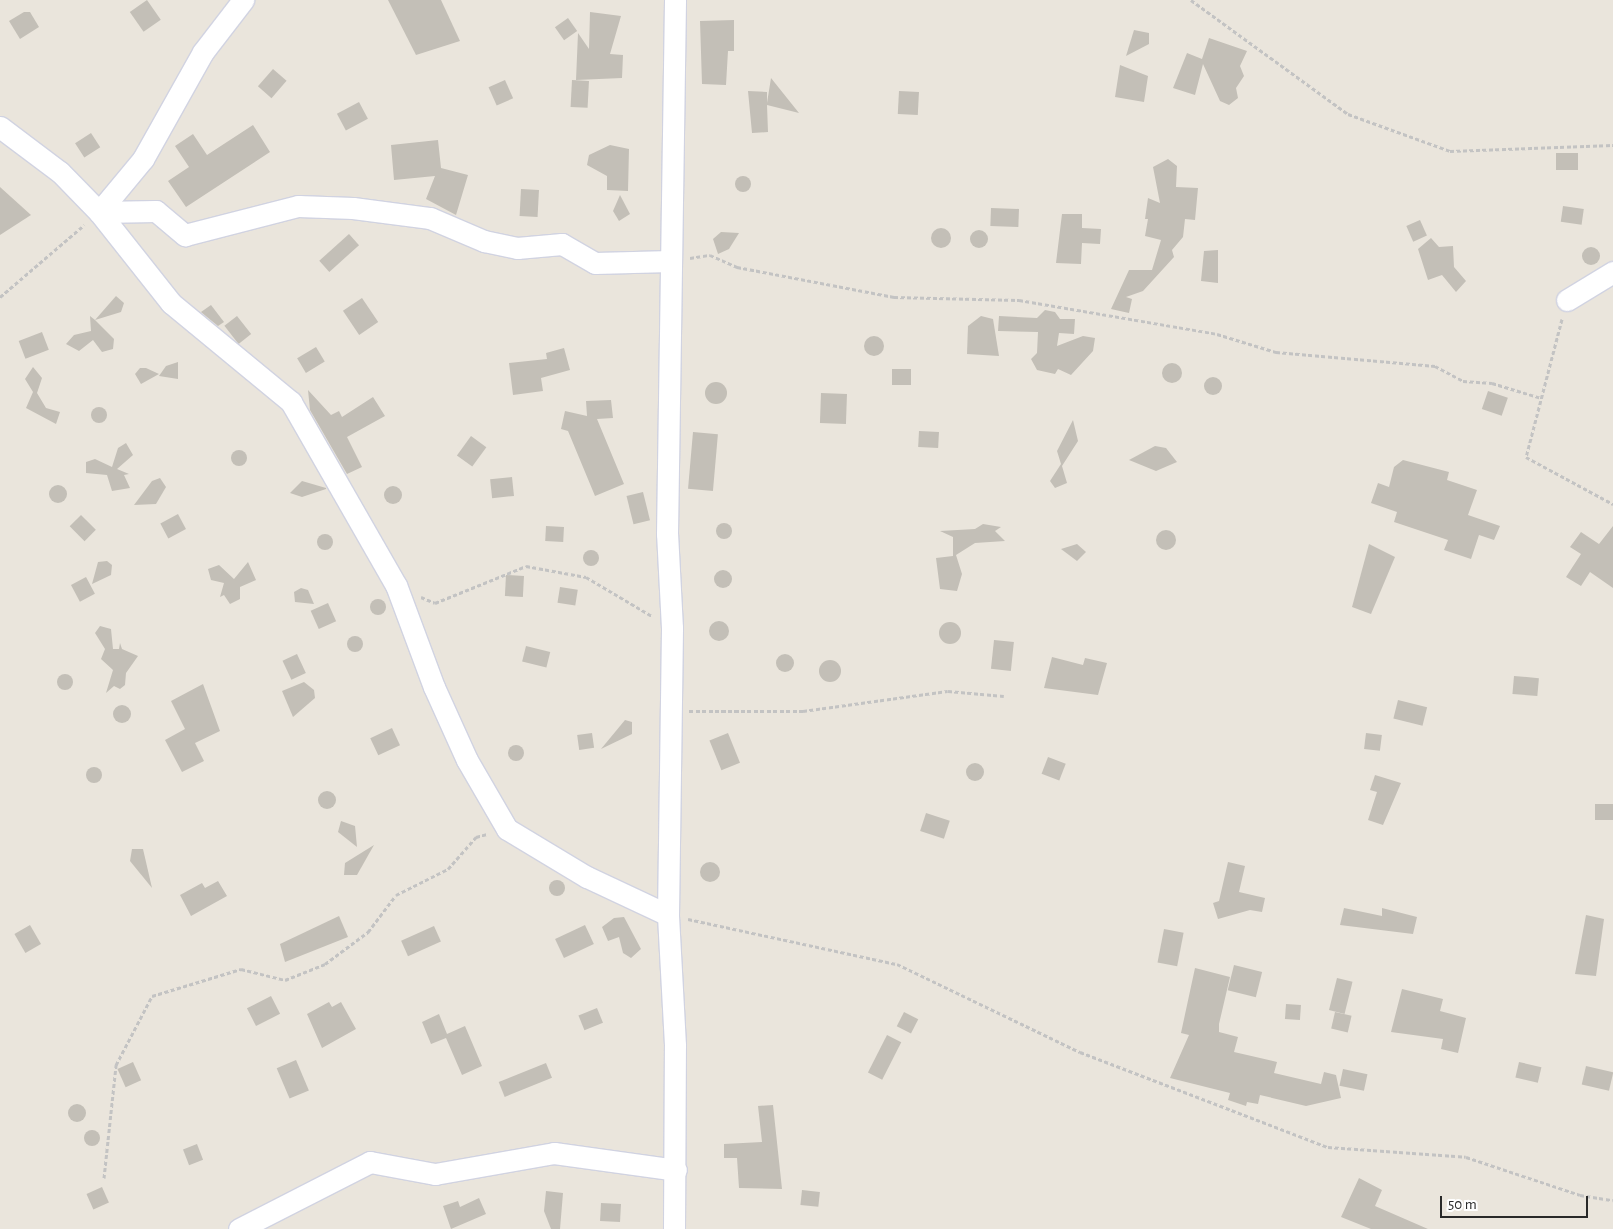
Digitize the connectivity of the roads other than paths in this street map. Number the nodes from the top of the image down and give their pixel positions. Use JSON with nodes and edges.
{"nodes":[{"id":1,"x":243,"y":0,"type":"edge"},
{"id":2,"x":675,"y":0,"type":"edge"},
{"id":3,"x":0,"y":127,"type":"edge"},
{"id":4,"x":99,"y":212,"type":"junction"},
{"id":5,"x":671,"y":261,"type":"junction"},
{"id":6,"x":1613,"y":272,"type":"edge"},
{"id":7,"x":1567,"y":300,"type":"road end"},
{"id":8,"x":668,"y":915,"type":"junction"},
{"id":9,"x":676,"y":1170,"type":"junction"},
{"id":10,"x":239,"y":1229,"type":"edge"},
{"id":11,"x":674,"y":1229,"type":"edge"}],
"edges":[{"from":1,"to":4,"type":"street"},
{"from":2,"to":5,"type":"street"},
{"from":3,"to":4,"type":"street"},
{"from":4,"to":5,"type":"street"},
{"from":4,"to":8,"type":"street"},
{"from":5,"to":8,"type":"street"},
{"from":6,"to":7,"type":"street"},
{"from":8,"to":9,"type":"street"},
{"from":9,"to":10,"type":"street"},
{"from":9,"to":11,"type":"street"}]}
